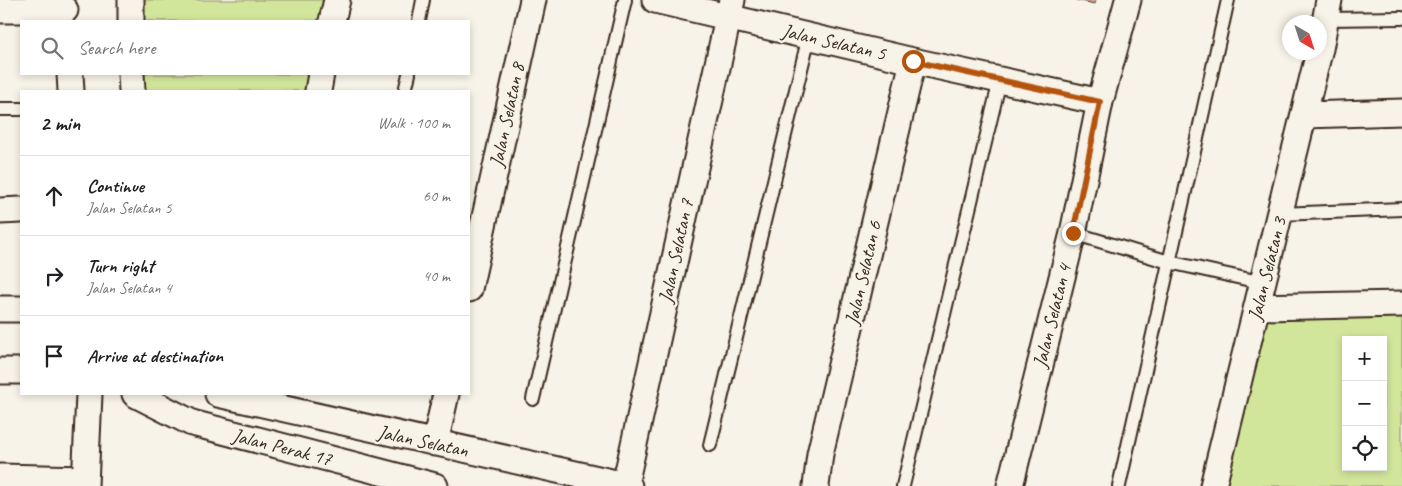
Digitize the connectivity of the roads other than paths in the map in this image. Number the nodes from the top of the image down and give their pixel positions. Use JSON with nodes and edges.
{"nodes":[{"id":1,"x":131,"y":0,"type":"edge"},
{"id":2,"x":337,"y":0,"type":"edge"},
{"id":3,"x":423,"y":0,"type":"edge"},
{"id":4,"x":532,"y":0,"type":"edge"},
{"id":5,"x":625,"y":0,"type":"edge"},
{"id":6,"x":655,"y":0,"type":"edge"},
{"id":7,"x":1128,"y":0,"type":"edge"},
{"id":8,"x":1228,"y":0,"type":"edge"},
{"id":9,"x":730,"y":8,"type":"edge"},
{"id":10,"x":0,"y":10,"type":"edge"},
{"id":11,"x":65,"y":10,"type":"edge"},
{"id":12,"x":1328,"y":10,"type":"edge"},
{"id":13,"x":1402,"y":18,"type":"edge"},
{"id":14,"x":131,"y":20,"type":"edge"},
{"id":15,"x":332,"y":20,"type":"edge"},
{"id":16,"x":419,"y":20,"type":"edge"},
{"id":17,"x":809,"y":36,"type":"junction"},
{"id":18,"x":1317,"y":60,"type":"edge"},
{"id":19,"x":913,"y":61,"type":"junction"},
{"id":20,"x":70,"y":75,"type":"edge"},
{"id":21,"x":132,"y":75,"type":"edge"},
{"id":22,"x":321,"y":75,"type":"edge"},
{"id":23,"x":409,"y":75,"type":"edge"},
{"id":24,"x":1000,"y":80,"type":"junction"},
{"id":25,"x":71,"y":90,"type":"edge"},
{"id":26,"x":132,"y":90,"type":"edge"},
{"id":27,"x":318,"y":90,"type":"edge"},
{"id":28,"x":405,"y":90,"type":"edge"},
{"id":29,"x":1100,"y":102,"type":"junction"},
{"id":30,"x":0,"y":109,"type":"edge"},
{"id":31,"x":20,"y":109,"type":"edge"},
{"id":32,"x":1402,"y":112,"type":"edge"},
{"id":33,"x":1305,"y":115,"type":"junction"},
{"id":34,"x":1402,"y":209,"type":"edge"},
{"id":35,"x":20,"y":210,"type":"edge"},
{"id":36,"x":0,"y":211,"type":"edge"},
{"id":37,"x":1280,"y":214,"type":"junction"},
{"id":38,"x":1073,"y":233,"type":"junction"},
{"id":39,"x":1169,"y":262,"type":"junction"},
{"id":40,"x":1264,"y":283,"type":"junction"},
{"id":41,"x":470,"y":284,"type":"edge"},
{"id":42,"x":1402,"y":304,"type":"edge"},
{"id":43,"x":1258,"y":307,"type":"junction"},
{"id":44,"x":0,"y":309,"type":"edge"},
{"id":45,"x":20,"y":309,"type":"edge"},
{"id":46,"x":0,"y":371,"type":"edge"},
{"id":47,"x":20,"y":371,"type":"edge"},
{"id":48,"x":89,"y":395,"type":"edge"},
{"id":49,"x":137,"y":395,"type":"edge"},
{"id":50,"x":227,"y":395,"type":"edge"},
{"id":51,"x":446,"y":395,"type":"edge"},
{"id":52,"x":254,"y":398,"type":"edge"},
{"id":53,"x":534,"y":399,"type":"dead end"},
{"id":54,"x":435,"y":443,"type":"junction"},
{"id":55,"x":710,"y":446,"type":"dead end"},
{"id":56,"x":536,"y":476,"type":"edge"},
{"id":57,"x":0,"y":477,"type":"edge"},
{"id":58,"x":85,"y":482,"type":"edge"},
{"id":59,"x":435,"y":486,"type":"edge"},
{"id":60,"x":627,"y":486,"type":"edge"},
{"id":61,"x":816,"y":486,"type":"edge"},
{"id":62,"x":903,"y":486,"type":"edge"},
{"id":63,"x":1010,"y":486,"type":"edge"},
{"id":64,"x":1119,"y":486,"type":"edge"},
{"id":65,"x":1213,"y":486,"type":"edge"}],
"edges":[{"from":1,"to":14,"type":"street"},
{"from":2,"to":15,"type":"street"},
{"from":3,"to":16,"type":"lane"},
{"from":4,"to":41,"type":"street","name":"Jalan Selatan 8"},
{"from":5,"to":53,"type":"lane"},
{"from":6,"to":9,"type":"street","name":"Jalan Selatan 5"},
{"from":7,"to":29,"type":"street","name":"Jalan Selatan 4"},
{"from":8,"to":39,"type":"lane"},
{"from":9,"to":17,"type":"street","name":"Jalan Selatan 5"},
{"from":9,"to":60,"type":"street","name":"Jalan Selatan 7"},
{"from":10,"to":11,"type":"street"},
{"from":12,"to":13,"type":"lane"},
{"from":17,"to":19,"type":"street","name":"Jalan Selatan 5"},
{"from":17,"to":55,"type":"lane"},
{"from":18,"to":33,"type":"street","name":"Jalan Selatan 3"},
{"from":19,"to":24,"type":"street","name":"Jalan Selatan 5"},
{"from":19,"to":61,"type":"street","name":"Jalan Selatan 6"},
{"from":20,"to":25,"type":"street"},
{"from":21,"to":26,"type":"street"},
{"from":22,"to":27,"type":"street"},
{"from":23,"to":28,"type":"lane"},
{"from":24,"to":29,"type":"street","name":"Jalan Selatan 5"},
{"from":24,"to":62,"type":"lane"},
{"from":29,"to":38,"type":"street","name":"Jalan Selatan 4"},
{"from":30,"to":31,"type":"lane"},
{"from":32,"to":33,"type":"street"},
{"from":33,"to":37,"type":"street","name":"Jalan Selatan 3"},
{"from":34,"to":37,"type":"lane"},
{"from":35,"to":36,"type":"street"},
{"from":37,"to":40,"type":"street","name":"Jalan Selatan 3"},
{"from":38,"to":39,"type":"lane"},
{"from":38,"to":63,"type":"street","name":"Jalan Selatan 4"},
{"from":39,"to":40,"type":"lane"},
{"from":39,"to":64,"type":"lane"},
{"from":40,"to":43,"type":"street","name":"Jalan Selatan 3"},
{"from":42,"to":43,"type":"street"},
{"from":43,"to":65,"type":"street","name":"Jalan Selatan 3"},
{"from":44,"to":45,"type":"street"},
{"from":46,"to":47,"type":"street"},
{"from":48,"to":58,"type":"street"},
{"from":49,"to":59,"type":"street","name":"Jalan Perak 17"},
{"from":50,"to":52,"type":"street","name":"Jalan Selatan"},
{"from":51,"to":54,"type":"street"},
{"from":52,"to":54,"type":"street","name":"Jalan Selatan"},
{"from":54,"to":56,"type":"street","name":"Jalan Selatan"},
{"from":56,"to":60,"type":"street","name":"Jalan Selatan"},
{"from":57,"to":58,"type":"street"}]}
